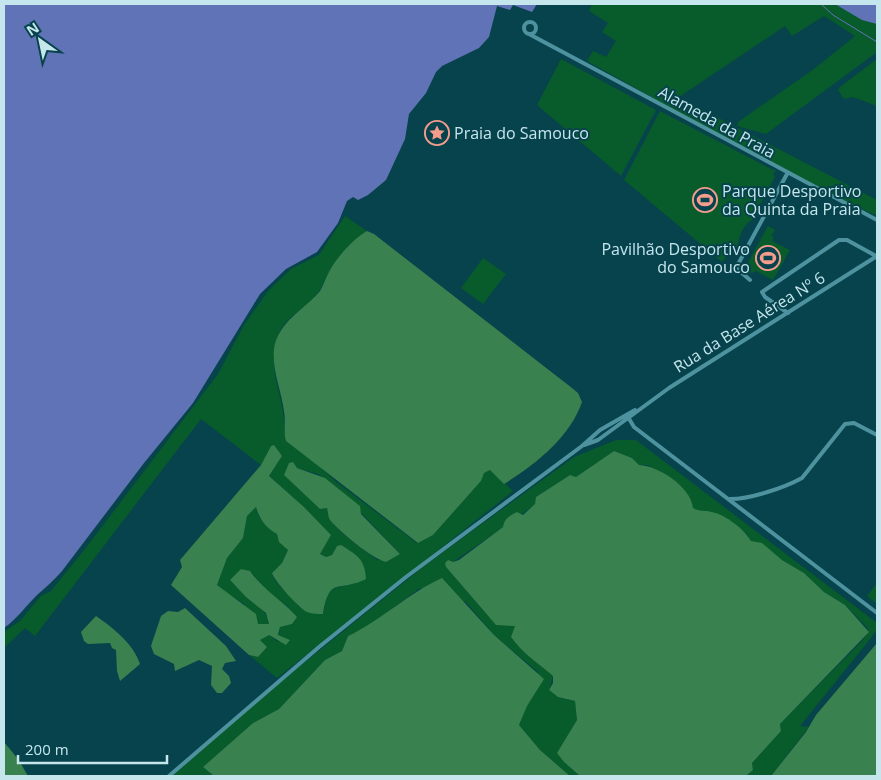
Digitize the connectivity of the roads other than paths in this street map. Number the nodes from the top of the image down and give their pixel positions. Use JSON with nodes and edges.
{"nodes":[{"id":1,"x":535,"y":28,"type":"junction"},
{"id":2,"x":529,"y":34,"type":"junction"},
{"id":3,"x":546,"y":43,"type":"junction"},
{"id":4,"x":787,"y":174,"type":"junction"},
{"id":5,"x":877,"y":220,"type":"edge"},
{"id":6,"x":877,"y":256,"type":"edge"},
{"id":7,"x":750,"y":280,"type":"dead end"},
{"id":8,"x":788,"y":312,"type":"junction"},
{"id":9,"x":635,"y":410,"type":"junction"},
{"id":10,"x":628,"y":417,"type":"junction"},
{"id":11,"x":877,"y":435,"type":"edge"},
{"id":12,"x":582,"y":446,"type":"junction"},
{"id":13,"x":744,"y":498,"type":"junction"},
{"id":14,"x":728,"y":499,"type":"junction"},
{"id":15,"x":742,"y":510,"type":"junction"},
{"id":16,"x":877,"y":613,"type":"edge"},
{"id":17,"x":169,"y":776,"type":"edge"}],
"edges":[{"from":1,"to":2,"type":"street"},
{"from":1,"to":2,"type":"street"},
{"from":1,"to":3,"type":"street","name":"Alameda da Praia"},
{"from":2,"to":3,"type":"street","name":"Alameda da Praia"},
{"from":3,"to":4,"type":"street","name":"Alameda da Praia"},
{"from":4,"to":5,"type":"street","name":"Alameda da Praia"},
{"from":4,"to":7,"type":"street"},
{"from":6,"to":8,"type":"street","name":"Rua da Base Aérea Nº 6"},
{"from":6,"to":8,"type":"street"},
{"from":8,"to":9,"type":"street","name":"Rua da Base Aérea Nº 6"},
{"from":9,"to":10,"type":"street"},
{"from":9,"to":12,"type":"street"},
{"from":10,"to":12,"type":"street"},
{"from":10,"to":14,"type":"street"},
{"from":11,"to":13,"type":"street"},
{"from":12,"to":17,"type":"street"},
{"from":13,"to":14,"type":"street"},
{"from":13,"to":15,"type":"street"},
{"from":14,"to":15,"type":"street"},
{"from":15,"to":16,"type":"street"}]}
